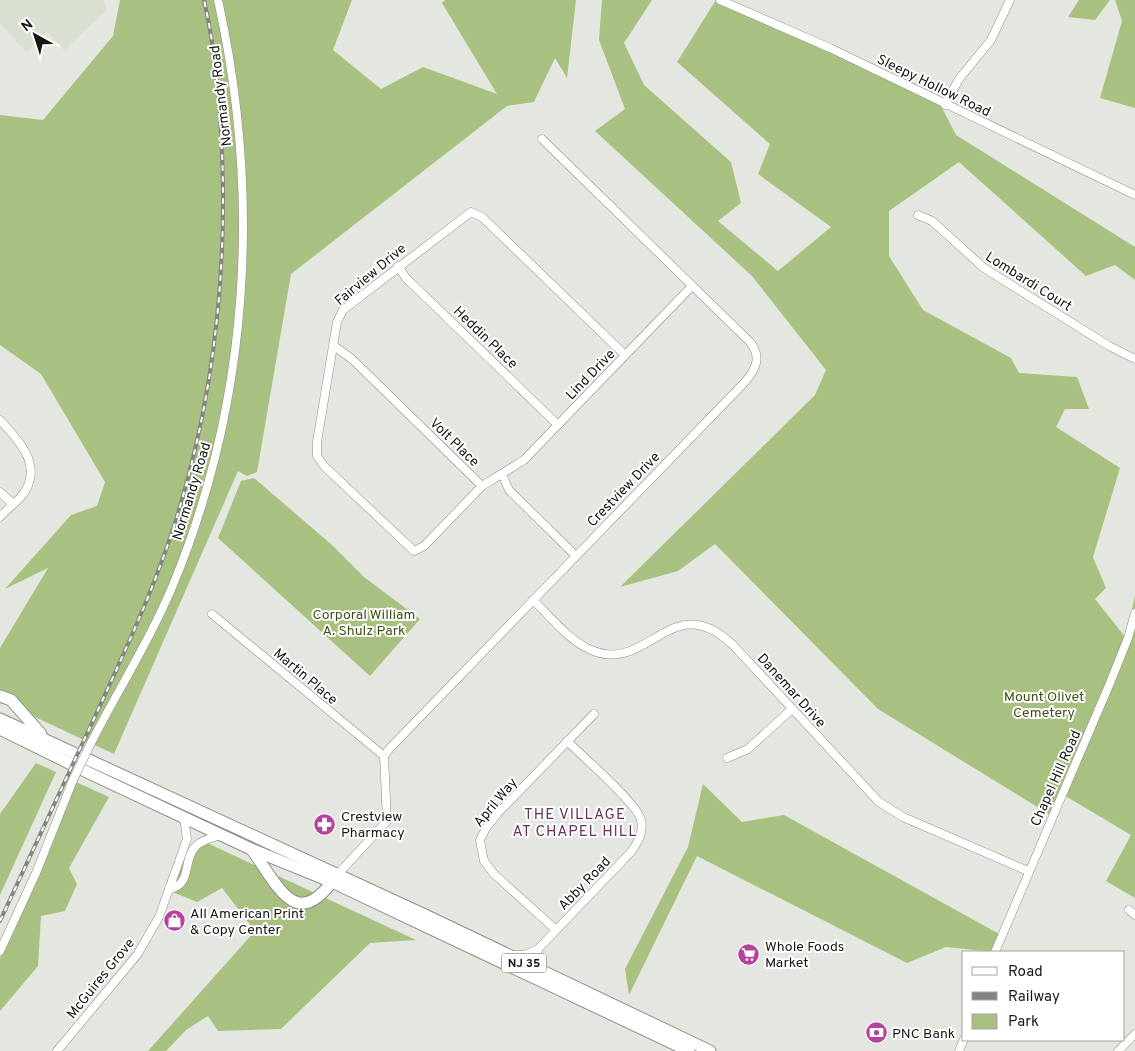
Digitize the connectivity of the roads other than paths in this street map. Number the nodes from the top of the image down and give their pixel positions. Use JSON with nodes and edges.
{"nodes":[{"id":1,"x":218,"y":0,"type":"edge"},
{"id":2,"x":720,"y":0,"type":"edge"},
{"id":3,"x":1010,"y":0,"type":"edge"},
{"id":4,"x":945,"y":105,"type":"junction"},
{"id":5,"x":542,"y":139,"type":"dead end"},
{"id":6,"x":1135,"y":194,"type":"edge"},
{"id":7,"x":918,"y":215,"type":"dead end"},
{"id":8,"x":398,"y":266,"type":"junction"},
{"id":9,"x":692,"y":286,"type":"junction"},
{"id":10,"x":334,"y":346,"type":"junction"},
{"id":11,"x":625,"y":355,"type":"junction"},
{"id":12,"x":1135,"y":359,"type":"edge"},
{"id":13,"x":0,"y":420,"type":"edge"},
{"id":14,"x":558,"y":425,"type":"junction"},
{"id":15,"x":502,"y":474,"type":"junction"},
{"id":16,"x":482,"y":486,"type":"junction"},
{"id":17,"x":0,"y":492,"type":"edge"},
{"id":18,"x":13,"y":504,"type":"junction"},
{"id":19,"x":0,"y":517,"type":"edge"},
{"id":20,"x":576,"y":556,"type":"junction"},
{"id":21,"x":533,"y":600,"type":"junction"},
{"id":22,"x":1135,"y":613,"type":"edge"},
{"id":23,"x":212,"y":614,"type":"dead end"},
{"id":24,"x":0,"y":696,"type":"edge"},
{"id":25,"x":792,"y":709,"type":"junction"},
{"id":26,"x":594,"y":714,"type":"dead end"},
{"id":27,"x":0,"y":718,"type":"edge"},
{"id":28,"x":0,"y":728,"type":"edge"},
{"id":29,"x":567,"y":741,"type":"junction"},
{"id":30,"x":55,"y":744,"type":"junction"},
{"id":31,"x":384,"y":756,"type":"junction"},
{"id":32,"x":727,"y":758,"type":"dead end"},
{"id":33,"x":184,"y":817,"type":"junction"},
{"id":34,"x":222,"y":835,"type":"junction"},
{"id":35,"x":251,"y":848,"type":"junction"},
{"id":36,"x":1028,"y":871,"type":"junction"},
{"id":37,"x":334,"y":878,"type":"junction"},
{"id":38,"x":169,"y":890,"type":"junction"},
{"id":39,"x":556,"y":930,"type":"junction"},
{"id":40,"x":538,"y":949,"type":"junction"},
{"id":41,"x":0,"y":951,"type":"edge"},
{"id":42,"x":995,"y":951,"type":"edge"},
{"id":43,"x":508,"y":956,"type":"junction"},
{"id":44,"x":546,"y":974,"type":"junction"},
{"id":45,"x":1135,"y":1034,"type":"edge"},
{"id":46,"x":57,"y":1051,"type":"edge"},
{"id":47,"x":689,"y":1051,"type":"edge"},
{"id":48,"x":710,"y":1051,"type":"edge"},
{"id":49,"x":1118,"y":1051,"type":"edge"}],
"edges":[{"from":1,"to":41,"type":"street","name":"Normandy Road","bridge":true},
{"from":2,"to":4,"type":"street","name":"Sleepy Hollow Road"},
{"from":3,"to":4,"type":"street"},
{"from":4,"to":6,"type":"street","name":"Sleepy Hollow Road"},
{"from":5,"to":9,"type":"street","name":"Crestview Drive"},
{"from":7,"to":12,"type":"street","name":"Lombardi Court"},
{"from":8,"to":10,"type":"street","name":"Fairview Drive"},
{"from":8,"to":11,"type":"street","name":"Fairview Drive"},
{"from":8,"to":14,"type":"street","name":"Heddin Place"},
{"from":9,"to":11,"type":"street","name":"Lind Drive"},
{"from":9,"to":20,"type":"street","name":"Crestview Drive"},
{"from":10,"to":16,"type":"street","name":"Volt Place"},
{"from":10,"to":16,"type":"street","name":"Fairview Drive"},
{"from":11,"to":14,"type":"street","name":"Lind Drive"},
{"from":13,"to":18,"type":"street"},
{"from":14,"to":15,"type":"street","name":"Lind Drive"},
{"from":15,"to":16,"type":"street","name":"Volt Place"},
{"from":15,"to":20,"type":"street"},
{"from":17,"to":18,"type":"street"},
{"from":18,"to":19,"type":"street"},
{"from":20,"to":21,"type":"street","name":"Crestview Drive"},
{"from":21,"to":25,"type":"street","name":"Danemar Drive"},
{"from":21,"to":31,"type":"street","name":"Crestview Drive"},
{"from":22,"to":36,"type":"street","name":"Chapel Hill Road"},
{"from":23,"to":31,"type":"street","name":"Martin Place"},
{"from":24,"to":30,"type":"highway"},
{"from":25,"to":32,"type":"street"},
{"from":25,"to":36,"type":"street","name":"Danemar Drive"},
{"from":26,"to":29,"type":"street","name":"April Way"},
{"from":27,"to":30,"type":"highway","number":"NJ 35"},
{"from":28,"to":33,"type":"highway","number":"NJ 35"},
{"from":29,"to":39,"type":"street","name":"Abby Road"},
{"from":29,"to":39,"type":"street","name":"April Way"},
{"from":30,"to":37,"type":"highway","number":"NJ 35"},
{"from":31,"to":37,"type":"street"},
{"from":33,"to":34,"type":"highway","number":"NJ 35"},
{"from":33,"to":38,"type":"street","name":"McGuires Grove"},
{"from":34,"to":35,"type":"highway","number":"NJ 35"},
{"from":34,"to":38,"type":"street","name":"McGuires Grove"},
{"from":35,"to":37,"type":"highway","number":"NJ 35"},
{"from":35,"to":37,"type":"highway"},
{"from":36,"to":42,"type":"street","name":"Chapel Hill Road"},
{"from":37,"to":43,"type":"highway","number":"NJ 35"},
{"from":37,"to":47,"type":"highway","number":"NJ 35"},
{"from":38,"to":46,"type":"street","name":"McGuires Grove"},
{"from":39,"to":40,"type":"street","name":"Abby Road"},
{"from":40,"to":43,"type":"street"},
{"from":40,"to":44,"type":"street"},
{"from":43,"to":44,"type":"highway","number":"NJ 35"},
{"from":44,"to":48,"type":"highway","number":"NJ 35"},
{"from":45,"to":49,"type":"street"}]}
